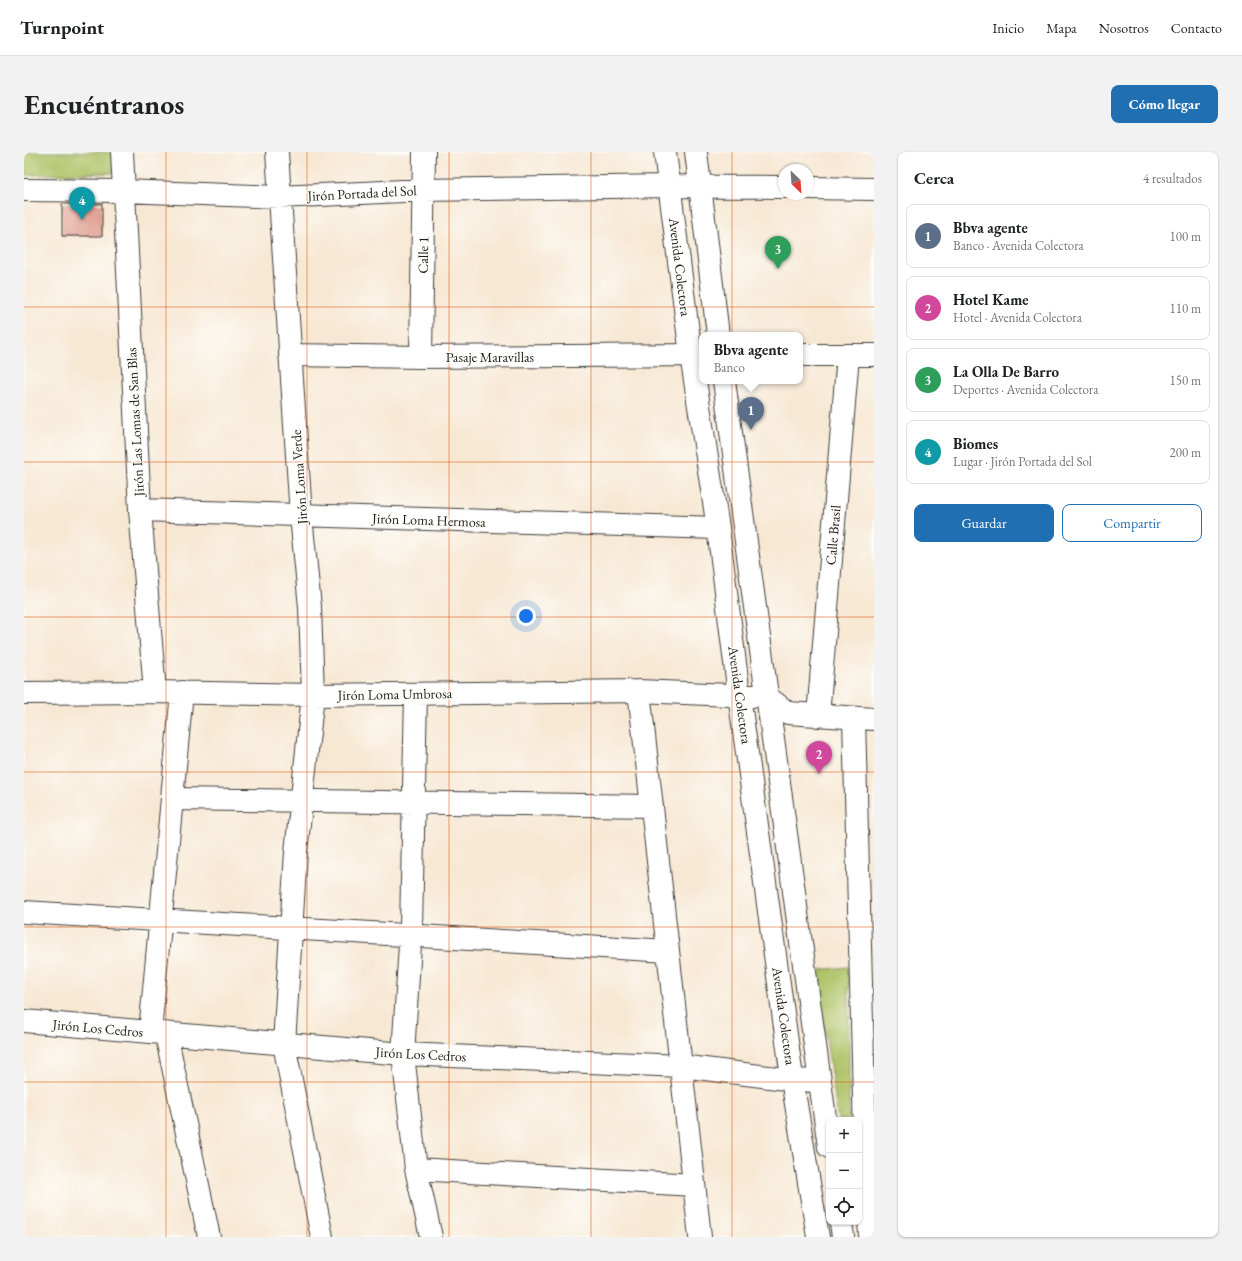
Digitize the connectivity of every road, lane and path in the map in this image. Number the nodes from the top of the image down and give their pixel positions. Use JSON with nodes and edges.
{"nodes":[{"id":1,"x":122,"y":152,"type":"edge"},
{"id":2,"x":277,"y":152,"type":"edge"},
{"id":3,"x":424,"y":152,"type":"edge"},
{"id":4,"x":665,"y":152,"type":"edge"},
{"id":5,"x":696,"y":152,"type":"edge"},
{"id":6,"x":670,"y":186,"type":"junction"},
{"id":7,"x":700,"y":186,"type":"junction"},
{"id":8,"x":778,"y":188,"type":"edge"},
{"id":9,"x":814,"y":188,"type":"edge"},
{"id":10,"x":874,"y":189,"type":"edge"},
{"id":11,"x":24,"y":190,"type":"edge"},
{"id":12,"x":424,"y":190,"type":"junction"},
{"id":13,"x":123,"y":191,"type":"junction"},
{"id":14,"x":279,"y":197,"type":"junction"},
{"id":15,"x":718,"y":332,"type":"edge"},
{"id":16,"x":290,"y":355,"type":"junction"},
{"id":17,"x":696,"y":355,"type":"edge"},
{"id":18,"x":803,"y":355,"type":"edge"},
{"id":19,"x":848,"y":355,"type":"junction"},
{"id":20,"x":874,"y":355,"type":"edge"},
{"id":21,"x":421,"y":357,"type":"junction"},
{"id":22,"x":699,"y":379,"type":"edge"},
{"id":23,"x":700,"y":384,"type":"edge"},
{"id":24,"x":724,"y":384,"type":"edge"},
{"id":25,"x":140,"y":510,"type":"junction"},
{"id":26,"x":301,"y":516,"type":"junction"},
{"id":27,"x":718,"y":528,"type":"junction"},
{"id":28,"x":639,"y":691,"type":"junction"},
{"id":29,"x":155,"y":692,"type":"junction"},
{"id":30,"x":182,"y":692,"type":"junction"},
{"id":31,"x":24,"y":693,"type":"edge"},
{"id":32,"x":416,"y":694,"type":"junction"},
{"id":33,"x":313,"y":695,"type":"junction"},
{"id":34,"x":739,"y":695,"type":"junction"},
{"id":35,"x":766,"y":696,"type":"junction"},
{"id":36,"x":818,"y":716,"type":"junction"},
{"id":37,"x":864,"y":718,"type":"edge"},
{"id":38,"x":172,"y":799,"type":"junction"},
{"id":39,"x":300,"y":801,"type":"junction"},
{"id":40,"x":413,"y":802,"type":"junction"},
{"id":41,"x":652,"y":806,"type":"junction"},
{"id":42,"x":24,"y":912,"type":"edge"},
{"id":43,"x":161,"y":920,"type":"junction"},
{"id":44,"x":291,"y":928,"type":"junction"},
{"id":45,"x":410,"y":935,"type":"junction"},
{"id":46,"x":668,"y":951,"type":"junction"},
{"id":47,"x":24,"y":1021,"type":"edge"},
{"id":48,"x":158,"y":1033,"type":"junction"},
{"id":49,"x":284,"y":1044,"type":"junction"},
{"id":50,"x":403,"y":1054,"type":"junction"},
{"id":51,"x":681,"y":1066,"type":"junction"},
{"id":52,"x":793,"y":1080,"type":"junction"},
{"id":53,"x":819,"y":1081,"type":"junction"},
{"id":54,"x":826,"y":1127,"type":"edge"},
{"id":55,"x":869,"y":1136,"type":"edge"},
{"id":56,"x":416,"y":1169,"type":"junction"},
{"id":57,"x":694,"y":1185,"type":"junction"},
{"id":58,"x":841,"y":1225,"type":"edge"},
{"id":59,"x":209,"y":1237,"type":"edge"},
{"id":60,"x":322,"y":1237,"type":"edge"},
{"id":61,"x":431,"y":1237,"type":"edge"},
{"id":62,"x":700,"y":1237,"type":"edge"},
{"id":63,"x":818,"y":1237,"type":"edge"},
{"id":64,"x":843,"y":1237,"type":"edge"},
{"id":65,"x":870,"y":1237,"type":"edge"}],
"edges":[{"from":1,"to":13,"type":"street","name":"Jirón Las Lomas de San Blas"},
{"from":2,"to":14,"type":"street","name":"Jirón Loma Verde"},
{"from":3,"to":12,"type":"street","name":"Calle 1"},
{"from":4,"to":6,"type":"street","name":"Avenida Colectora"},
{"from":5,"to":7,"type":"street"},
{"from":6,"to":7,"type":"street","name":"Jirón Portada del Sol"},
{"from":6,"to":12,"type":"street","name":"Jirón Portada del Sol"},
{"from":6,"to":17,"type":"street","name":"Avenida Colectora"},
{"from":7,"to":8,"type":"street","name":"Jirón Portada del Sol"},
{"from":7,"to":15,"type":"street"},
{"from":9,"to":10,"type":"street"},
{"from":11,"to":13,"type":"street","name":"Jirón Portada del Sol"},
{"from":12,"to":14,"type":"street","name":"Jirón Portada del Sol"},
{"from":12,"to":21,"type":"street","name":"Calle 1"},
{"from":13,"to":14,"type":"street","name":"Jirón Portada del Sol"},
{"from":13,"to":25,"type":"street","name":"Jirón Las Lomas de San Blas"},
{"from":14,"to":16,"type":"street","name":"Jirón Loma Verde"},
{"from":16,"to":21,"type":"street","name":"Pasaje Maravillas"},
{"from":16,"to":26,"type":"street","name":"Jirón Loma Verde"},
{"from":17,"to":21,"type":"street","name":"Pasaje Maravillas"},
{"from":17,"to":22,"type":"street","name":"Avenida Colectora"},
{"from":18,"to":19,"type":"street"},
{"from":19,"to":20,"type":"street"},
{"from":19,"to":36,"type":"street","name":"Calle Brasil"},
{"from":23,"to":27,"type":"street","name":"Avenida Colectora"},
{"from":24,"to":35,"type":"street","name":"Avenida Colectora"},
{"from":25,"to":26,"type":"street","name":"Jirón Loma Hermosa"},
{"from":25,"to":29,"type":"street","name":"Jirón Las Lomas de San Blas"},
{"from":26,"to":27,"type":"street","name":"Jirón Loma Hermosa"},
{"from":26,"to":33,"type":"street","name":"Jirón Loma Verde"},
{"from":27,"to":34,"type":"street","name":"Avenida Colectora"},
{"from":28,"to":32,"type":"street","name":"Jirón Loma Umbrosa"},
{"from":28,"to":34,"type":"street","name":"Jirón Loma Umbrosa"},
{"from":28,"to":41,"type":"street"},
{"from":29,"to":30,"type":"street","name":"Jirón Loma Umbrosa"},
{"from":29,"to":31,"type":"street","name":"Jirón Loma Umbrosa"},
{"from":30,"to":33,"type":"street","name":"Jirón Loma Umbrosa"},
{"from":30,"to":38,"type":"street"},
{"from":32,"to":33,"type":"street","name":"Jirón Loma Umbrosa"},
{"from":32,"to":40,"type":"street"},
{"from":33,"to":39,"type":"street","name":"Jirón Loma Verde"},
{"from":34,"to":35,"type":"street","name":"Jirón Loma Umbrosa"},
{"from":34,"to":52,"type":"street","name":"Avenida Colectora"},
{"from":35,"to":36,"type":"street"},
{"from":35,"to":53,"type":"street","name":"Avenida Colectora"},
{"from":36,"to":37,"type":"street"},
{"from":37,"to":55,"type":"street"},
{"from":38,"to":39,"type":"street"},
{"from":38,"to":43,"type":"street"},
{"from":39,"to":40,"type":"street"},
{"from":39,"to":44,"type":"street","name":"Jirón Loma Verde"},
{"from":40,"to":41,"type":"street"},
{"from":40,"to":45,"type":"street"},
{"from":41,"to":46,"type":"street"},
{"from":42,"to":43,"type":"street"},
{"from":43,"to":44,"type":"street"},
{"from":43,"to":48,"type":"street"},
{"from":44,"to":45,"type":"street"},
{"from":44,"to":49,"type":"street","name":"Jirón Loma Verde"},
{"from":45,"to":46,"type":"street"},
{"from":45,"to":50,"type":"street"},
{"from":46,"to":51,"type":"street"},
{"from":47,"to":48,"type":"street","name":"Jirón Los Cedros"},
{"from":48,"to":49,"type":"street","name":"Jirón Los Cedros"},
{"from":48,"to":59,"type":"street"},
{"from":49,"to":50,"type":"street","name":"Jirón Los Cedros"},
{"from":49,"to":60,"type":"street","name":"Jirón Loma Verde"},
{"from":50,"to":51,"type":"street","name":"Jirón Los Cedros"},
{"from":50,"to":56,"type":"street"},
{"from":51,"to":52,"type":"street","name":"Jirón Los Cedros"},
{"from":51,"to":57,"type":"street"},
{"from":52,"to":53,"type":"street","name":"Jirón Los Cedros"},
{"from":52,"to":63,"type":"street","name":"Avenida Colectora"},
{"from":53,"to":54,"type":"street","name":"Avenida Colectora"},
{"from":55,"to":65,"type":"street"},
{"from":56,"to":57,"type":"street"},
{"from":56,"to":61,"type":"street"},
{"from":57,"to":62,"type":"street"},
{"from":58,"to":64,"type":"street"}]}
